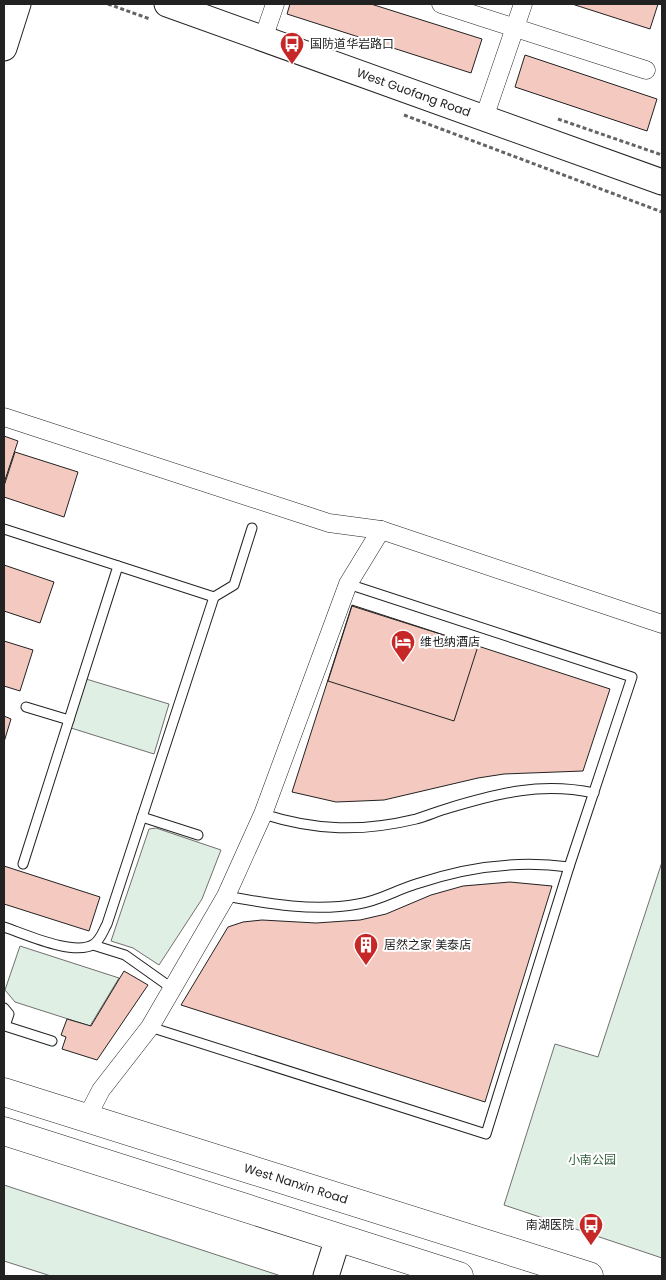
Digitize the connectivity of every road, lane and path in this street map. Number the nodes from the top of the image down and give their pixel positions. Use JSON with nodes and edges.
{"nodes":[{"id":1,"x":18,"y":4,"type":"edge"},
{"id":2,"x":167,"y":4,"type":"edge"},
{"id":3,"x":275,"y":4,"type":"edge"},
{"id":4,"x":440,"y":4,"type":"edge"},
{"id":5,"x":523,"y":4,"type":"edge"},
{"id":6,"x":515,"y":28,"type":"junction"},
{"id":7,"x":263,"y":39,"type":"junction"},
{"id":8,"x":4,"y":48,"type":"edge"},
{"id":9,"x":646,"y":70,"type":"dead end"},
{"id":10,"x":484,"y":118,"type":"junction"},
{"id":11,"x":662,"y":182,"type":"edge"},
{"id":12,"x":4,"y":417,"type":"edge"},
{"id":13,"x":252,"y":528,"type":"dead end"},
{"id":14,"x":4,"y":529,"type":"edge"},
{"id":15,"x":381,"y":530,"type":"junction"},
{"id":16,"x":118,"y":566,"type":"junction"},
{"id":17,"x":348,"y":584,"type":"junction"},
{"id":18,"x":214,"y":597,"type":"junction"},
{"id":19,"x":661,"y":618,"type":"edge"},
{"id":20,"x":26,"y":707,"type":"dead end"},
{"id":21,"x":69,"y":720,"type":"junction"},
{"id":22,"x":594,"y":793,"type":"junction"},
{"id":23,"x":263,"y":814,"type":"junction"},
{"id":24,"x":142,"y":817,"type":"junction"},
{"id":25,"x":198,"y":835,"type":"dead end"},
{"id":26,"x":23,"y":864,"type":"dead end"},
{"id":27,"x":569,"y":867,"type":"junction"},
{"id":28,"x":226,"y":896,"type":"junction"},
{"id":29,"x":4,"y":928,"type":"edge"},
{"id":30,"x":93,"y":945,"type":"junction"},
{"id":31,"x":174,"y":988,"type":"junction"},
{"id":32,"x":4,"y":1008,"type":"edge"},
{"id":33,"x":150,"y":1027,"type":"junction"},
{"id":34,"x":52,"y":1041,"type":"dead end"},
{"id":35,"x":4,"y":1092,"type":"edge"},
{"id":36,"x":86,"y":1119,"type":"junction"},
{"id":37,"x":4,"y":1131,"type":"edge"},
{"id":38,"x":338,"y":1238,"type":"junction"},
{"id":39,"x":326,"y":1276,"type":"edge"},
{"id":40,"x":459,"y":1276,"type":"edge"},
{"id":41,"x":589,"y":1276,"type":"edge"}],
"edges":[{"from":1,"to":8,"type":"street"},
{"from":2,"to":7,"type":"street","name":"West Guofang Road"},
{"from":3,"to":7,"type":"street"},
{"from":4,"to":6,"type":"street"},
{"from":5,"to":6,"type":"street"},
{"from":6,"to":9,"type":"street"},
{"from":6,"to":10,"type":"street"},
{"from":7,"to":10,"type":"street","name":"West Guofang Road"},
{"from":10,"to":11,"type":"street","name":"West Guofang Road"},
{"from":12,"to":15,"type":"street"},
{"from":13,"to":18,"type":"lane"},
{"from":14,"to":16,"type":"lane"},
{"from":15,"to":17,"type":"street"},
{"from":15,"to":19,"type":"street"},
{"from":16,"to":18,"type":"lane"},
{"from":16,"to":21,"type":"lane"},
{"from":17,"to":22,"type":"lane"},
{"from":17,"to":23,"type":"street"},
{"from":18,"to":24,"type":"lane"},
{"from":20,"to":21,"type":"lane"},
{"from":21,"to":26,"type":"lane"},
{"from":22,"to":23,"type":"lane"},
{"from":22,"to":27,"type":"lane"},
{"from":23,"to":28,"type":"street"},
{"from":24,"to":25,"type":"lane"},
{"from":24,"to":30,"type":"lane"},
{"from":27,"to":28,"type":"lane"},
{"from":27,"to":33,"type":"lane"},
{"from":28,"to":31,"type":"street"},
{"from":29,"to":30,"type":"lane"},
{"from":30,"to":31,"type":"lane"},
{"from":31,"to":33,"type":"street"},
{"from":32,"to":34,"type":"lane"},
{"from":33,"to":36,"type":"street"},
{"from":35,"to":36,"type":"main road","name":"West Nanxin Road"},
{"from":36,"to":41,"type":"main road","name":"West Nanxin Road"},
{"from":37,"to":38,"type":"main road"},
{"from":38,"to":39,"type":"street"},
{"from":38,"to":40,"type":"main road"}]}
